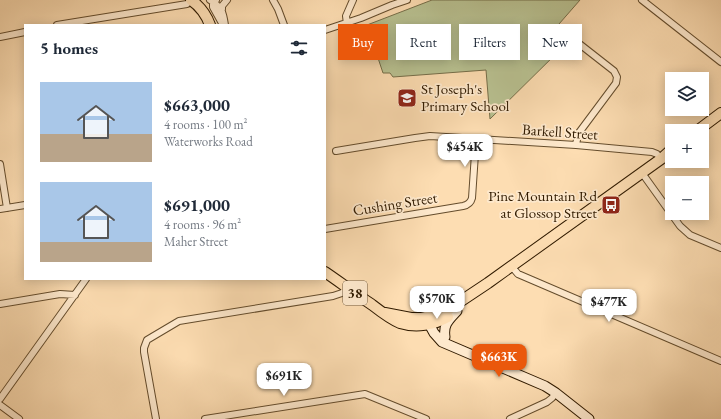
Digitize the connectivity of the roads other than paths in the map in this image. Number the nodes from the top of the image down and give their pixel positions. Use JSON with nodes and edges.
{"nodes":[{"id":1,"x":176,"y":0,"type":"edge"},
{"id":2,"x":227,"y":0,"type":"edge"},
{"id":3,"x":273,"y":0,"type":"edge"},
{"id":4,"x":354,"y":0,"type":"edge"},
{"id":5,"x":407,"y":0,"type":"edge"},
{"id":6,"x":642,"y":0,"type":"edge"},
{"id":7,"x":214,"y":1,"type":"edge"},
{"id":8,"x":189,"y":2,"type":"edge"},
{"id":9,"x":169,"y":7,"type":"junction"},
{"id":10,"x":221,"y":13,"type":"junction"},
{"id":11,"x":209,"y":23,"type":"edge"},
{"id":12,"x":63,"y":24,"type":"edge"},
{"id":13,"x":224,"y":24,"type":"edge"},
{"id":14,"x":284,"y":24,"type":"edge"},
{"id":15,"x":347,"y":24,"type":"joint"},
{"id":16,"x":338,"y":26,"type":"edge"},
{"id":17,"x":326,"y":30,"type":"edge"},
{"id":18,"x":24,"y":32,"type":"edge"},
{"id":19,"x":0,"y":37,"type":"edge"},
{"id":20,"x":582,"y":46,"type":"edge"},
{"id":21,"x":721,"y":62,"type":"edge"},
{"id":22,"x":721,"y":113,"type":"edge"},
{"id":23,"x":721,"y":120,"type":"edge"},
{"id":24,"x":706,"y":124,"type":"edge"},
{"id":25,"x":709,"y":128,"type":"edge"},
{"id":26,"x":476,"y":139,"type":"junction"},
{"id":27,"x":576,"y":145,"type":"junction"},
{"id":28,"x":336,"y":151,"type":"dead end"},
{"id":29,"x":665,"y":155,"type":"edge"},
{"id":30,"x":665,"y":157,"type":"edge"},
{"id":31,"x":661,"y":159,"type":"junction"},
{"id":32,"x":0,"y":164,"type":"edge"},
{"id":33,"x":642,"y":173,"type":"junction"},
{"id":34,"x":24,"y":205,"type":"edge"},
{"id":35,"x":7,"y":208,"type":"junction"},
{"id":36,"x":0,"y":209,"type":"edge"},
{"id":37,"x":326,"y":229,"type":"edge"},
{"id":38,"x":721,"y":248,"type":"edge"},
{"id":39,"x":512,"y":267,"type":"junction"},
{"id":40,"x":326,"y":273,"type":"edge"},
{"id":41,"x":85,"y":280,"type":"edge"},
{"id":42,"x":488,"y":284,"type":"junction"},
{"id":43,"x":348,"y":288,"type":"junction"},
{"id":44,"x":75,"y":295,"type":"junction"},
{"id":45,"x":0,"y":304,"type":"edge"},
{"id":46,"x":457,"y":311,"type":"junction"},
{"id":47,"x":432,"y":320,"type":"junction"},
{"id":48,"x":445,"y":337,"type":"junction"},
{"id":49,"x":453,"y":346,"type":"junction"},
{"id":50,"x":721,"y":361,"type":"edge"},
{"id":51,"x":556,"y":393,"type":"junction"},
{"id":52,"x":0,"y":398,"type":"edge"},
{"id":53,"x":0,"y":405,"type":"edge"},
{"id":54,"x":19,"y":419,"type":"edge"},
{"id":55,"x":156,"y":419,"type":"edge"},
{"id":56,"x":205,"y":419,"type":"edge"},
{"id":57,"x":426,"y":419,"type":"edge"},
{"id":58,"x":510,"y":419,"type":"edge"},
{"id":59,"x":589,"y":419,"type":"edge"}],
"edges":[{"from":1,"to":9,"type":"street"},
{"from":2,"to":10,"type":"street"},
{"from":3,"to":14,"type":"street"},
{"from":4,"to":15,"type":"street"},
{"from":5,"to":15,"type":"street"},
{"from":6,"to":21,"type":"street"},
{"from":7,"to":10,"type":"street"},
{"from":8,"to":9,"type":"street"},
{"from":8,"to":11,"type":"main road"},
{"from":9,"to":12,"type":"street"},
{"from":10,"to":11,"type":"street"},
{"from":10,"to":13,"type":"street"},
{"from":16,"to":17,"type":"street"},
{"from":18,"to":19,"type":"street"},
{"from":20,"to":27,"type":"street"},
{"from":22,"to":24,"type":"main road"},
{"from":23,"to":25,"type":"main road"},
{"from":26,"to":27,"type":"street","name":"Barkell Street"},
{"from":26,"to":28,"type":"street","name":"Barkell Street"},
{"from":26,"to":37,"type":"street","name":"Cushing Street"},
{"from":27,"to":31,"type":"street","name":"Barkell Street"},
{"from":29,"to":31,"type":"main road","number":"38"},
{"from":30,"to":31,"type":"main road","number":"38"},
{"from":31,"to":33,"type":"main road","number":"38"},
{"from":32,"to":35,"type":"street"},
{"from":33,"to":38,"type":"street"},
{"from":33,"to":39,"type":"main road","number":"38"},
{"from":34,"to":35,"type":"street"},
{"from":35,"to":36,"type":"street"},
{"from":39,"to":42,"type":"main road","number":"38"},
{"from":39,"to":50,"type":"street"},
{"from":40,"to":43,"type":"main road","number":"38"},
{"from":41,"to":44,"type":"street"},
{"from":42,"to":46,"type":"main road","number":"38"},
{"from":42,"to":47,"type":"main road","number":"38"},
{"from":43,"to":47,"type":"main road","number":"38"},
{"from":43,"to":55,"type":"street"},
{"from":44,"to":45,"type":"street"},
{"from":44,"to":52,"type":"street"},
{"from":46,"to":47,"type":"main road","number":"38"},
{"from":46,"to":48,"type":"main road"},
{"from":47,"to":48,"type":"main road"},
{"from":47,"to":49,"type":"main road"},
{"from":48,"to":49,"type":"main road"},
{"from":49,"to":51,"type":"main road"},
{"from":51,"to":58,"type":"street"},
{"from":51,"to":59,"type":"main road"},
{"from":53,"to":54,"type":"street"},
{"from":56,"to":57,"type":"street"}]}
